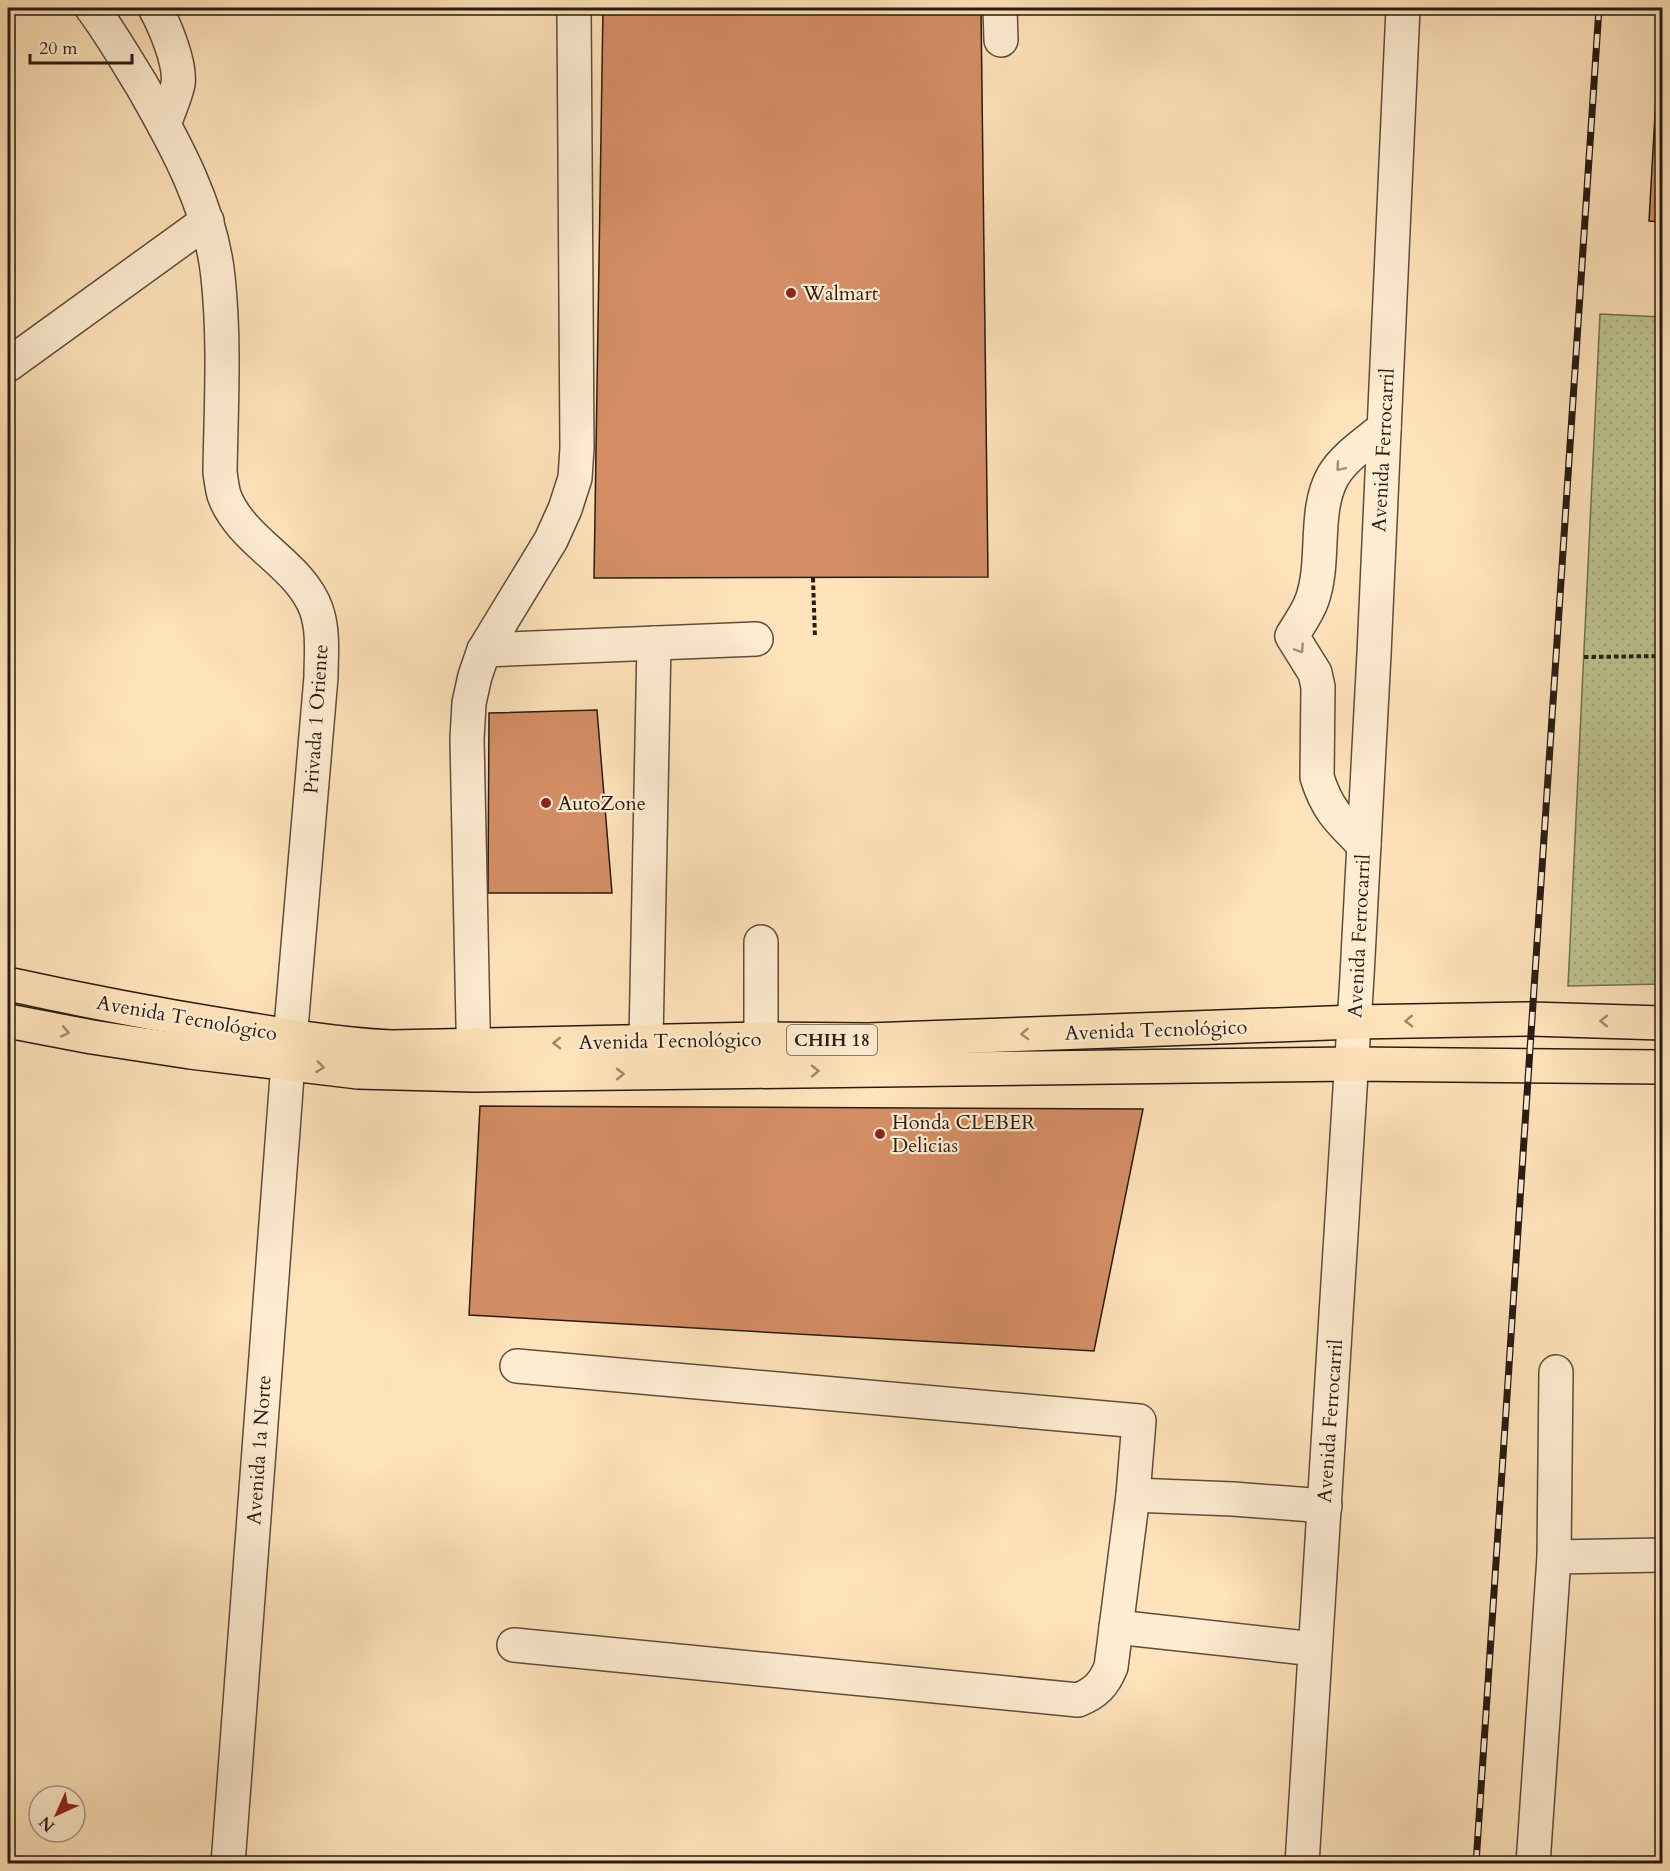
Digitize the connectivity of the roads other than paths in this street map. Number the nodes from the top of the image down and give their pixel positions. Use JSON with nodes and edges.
{"nodes":[{"id":1,"x":92,"y":8,"type":"edge"},
{"id":2,"x":155,"y":8,"type":"edge"},
{"id":3,"x":574,"y":8,"type":"edge"},
{"id":4,"x":1000,"y":8,"type":"edge"},
{"id":5,"x":1403,"y":8,"type":"edge"},
{"id":6,"x":1000,"y":40,"type":"dead end"},
{"id":7,"x":164,"y":125,"type":"junction"},
{"id":8,"x":207,"y":221,"type":"junction"},
{"id":9,"x":8,"y":365,"type":"edge"},
{"id":10,"x":1384,"y":428,"type":"junction"},
{"id":11,"x":756,"y":639,"type":"dead end"},
{"id":12,"x":654,"y":643,"type":"junction"},
{"id":13,"x":484,"y":650,"type":"junction"},
{"id":14,"x":1364,"y":845,"type":"junction"},
{"id":15,"x":761,"y":942,"type":"dead end"},
{"id":16,"x":8,"y":984,"type":"edge"},
{"id":17,"x":8,"y":1021,"type":"edge"},
{"id":18,"x":1354,"y":1022,"type":"junction"},
{"id":19,"x":1662,"y":1023,"type":"edge"},
{"id":20,"x":761,"y":1039,"type":"junction"},
{"id":21,"x":646,"y":1041,"type":"junction"},
{"id":22,"x":290,"y":1050,"type":"junction"},
{"id":23,"x":474,"y":1060,"type":"junction"},
{"id":24,"x":1352,"y":1064,"type":"junction"},
{"id":25,"x":1662,"y":1067,"type":"edge"},
{"id":26,"x":517,"y":1366,"type":"dead end"},
{"id":27,"x":1556,"y":1372,"type":"dead end"},
{"id":28,"x":1133,"y":1495,"type":"junction"},
{"id":29,"x":1325,"y":1506,"type":"junction"},
{"id":30,"x":1662,"y":1555,"type":"edge"},
{"id":31,"x":1554,"y":1557,"type":"junction"},
{"id":32,"x":1116,"y":1627,"type":"junction"},
{"id":33,"x":514,"y":1646,"type":"dead end"},
{"id":34,"x":1316,"y":1649,"type":"junction"},
{"id":35,"x":228,"y":1863,"type":"edge"},
{"id":36,"x":1302,"y":1863,"type":"edge"},
{"id":37,"x":1533,"y":1863,"type":"edge"}],
"edges":[{"from":1,"to":7,"type":"street","name":"Privada 1 Oriente"},
{"from":2,"to":7,"type":"street"},
{"from":3,"to":13,"type":"street"},
{"from":4,"to":6,"type":"street"},
{"from":5,"to":10,"type":"street","name":"Avenida Ferrocarril"},
{"from":7,"to":8,"type":"street","name":"Privada 1 Oriente"},
{"from":8,"to":9,"type":"street"},
{"from":8,"to":22,"type":"street","name":"Privada 1 Oriente"},
{"from":10,"to":14,"type":"street","name":"Avenida Ferrocarril"},
{"from":10,"to":14,"type":"street","one_way":true},
{"from":11,"to":12,"type":"street"},
{"from":12,"to":13,"type":"street"},
{"from":12,"to":21,"type":"street"},
{"from":13,"to":23,"type":"street"},
{"from":14,"to":18,"type":"street","name":"Avenida Ferrocarril"},
{"from":15,"to":20,"type":"street"},
{"from":16,"to":22,"type":"main road","name":"Avenida Tecnológico","number":"CHIH 18"},
{"from":17,"to":22,"type":"main road","name":"Avenida Tecnológico","number":"CHIH 18","one_way":true},
{"from":19,"to":18,"type":"main road","name":"Avenida Tecnológico","number":"CHIH 18","one_way":true},
{"from":18,"to":20,"type":"main road","name":"Avenida Tecnológico","number":"CHIH 18","one_way":true},
{"from":18,"to":24,"type":"street","name":"Avenida Ferrocarril"},
{"from":20,"to":21,"type":"main road","name":"Avenida Tecnológico","number":"CHIH 18"},
{"from":21,"to":23,"type":"main road","name":"Avenida Tecnológico","number":"CHIH 18","one_way":true},
{"from":22,"to":23,"type":"main road","name":"Avenida Tecnológico","number":"CHIH 18"},
{"from":22,"to":35,"type":"street","name":"Avenida 1a Norte"},
{"from":23,"to":24,"type":"main road","name":"Avenida Tecnológico","number":"CHIH 18","one_way":true},
{"from":24,"to":25,"type":"main road","name":"Avenida Tecnológico","number":"CHIH 18"},
{"from":24,"to":29,"type":"street","name":"Avenida Ferrocarril"},
{"from":26,"to":28,"type":"street"},
{"from":27,"to":31,"type":"street"},
{"from":28,"to":29,"type":"street"},
{"from":28,"to":32,"type":"street"},
{"from":29,"to":34,"type":"street","name":"Avenida Ferrocarril"},
{"from":30,"to":31,"type":"street"},
{"from":31,"to":37,"type":"street"},
{"from":32,"to":33,"type":"street"},
{"from":32,"to":34,"type":"street"},
{"from":34,"to":36,"type":"street","name":"Avenida Ferrocarril"}]}
